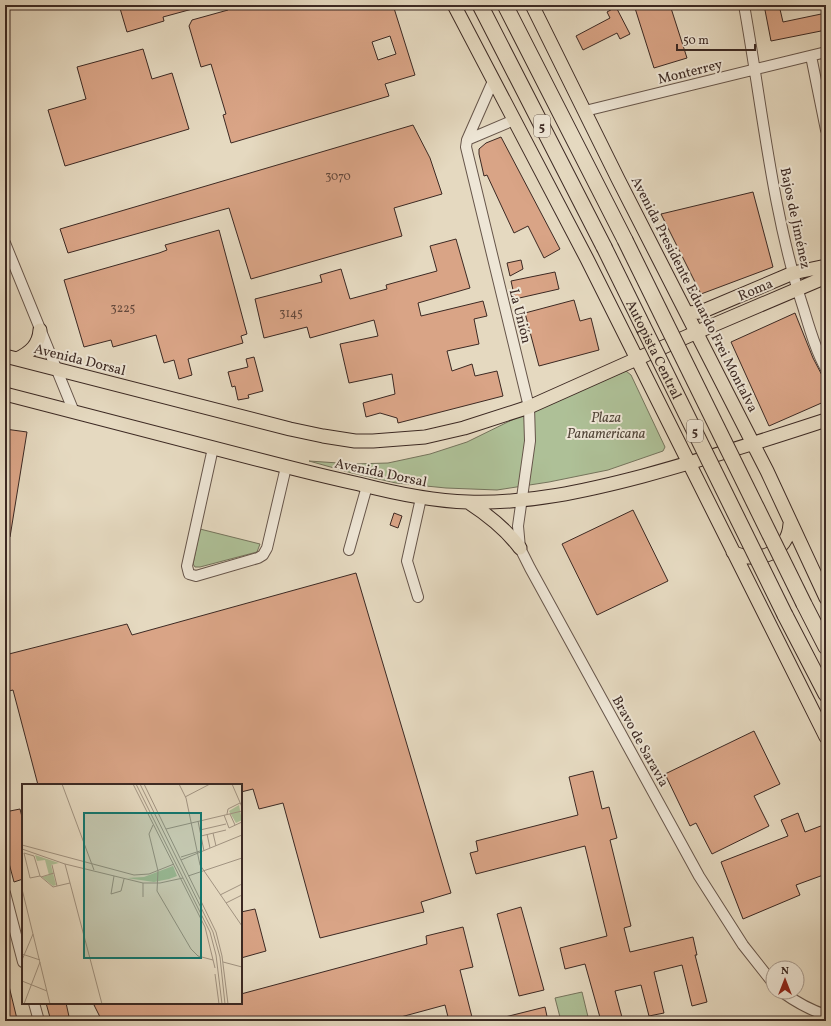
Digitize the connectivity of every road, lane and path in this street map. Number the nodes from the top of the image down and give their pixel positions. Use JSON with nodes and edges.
{"nodes":[{"id":1,"x":454,"y":5,"type":"edge"},
{"id":2,"x":480,"y":5,"type":"edge"},
{"id":3,"x":505,"y":5,"type":"edge"},
{"id":4,"x":532,"y":5,"type":"edge"},
{"id":5,"x":744,"y":5,"type":"edge"},
{"id":6,"x":826,"y":52,"type":"edge"},
{"id":7,"x":812,"y":56,"type":"junction"},
{"id":8,"x":756,"y":69,"type":"junction"},
{"id":9,"x":493,"y":81,"type":"junction"},
{"id":10,"x":585,"y":111,"type":"junction"},
{"id":11,"x":825,"y":118,"type":"edge"},
{"id":12,"x":514,"y":120,"type":"junction"},
{"id":13,"x":826,"y":130,"type":"edge"},
{"id":14,"x":466,"y":140,"type":"junction"},
{"id":15,"x":5,"y":243,"type":"edge"},
{"id":16,"x":826,"y":266,"type":"edge"},
{"id":17,"x":793,"y":273,"type":"junction"},
{"id":18,"x":826,"y":277,"type":"edge"},
{"id":19,"x":797,"y":289,"type":"junction"},
{"id":20,"x":687,"y":313,"type":"junction"},
{"id":21,"x":40,"y":330,"type":"junction"},
{"id":22,"x":697,"y":332,"type":"junction"},
{"id":23,"x":11,"y":357,"type":"edge"},
{"id":24,"x":637,"y":359,"type":"junction"},
{"id":25,"x":56,"y":369,"type":"junction"},
{"id":26,"x":826,"y":369,"type":"edge"},
{"id":27,"x":5,"y":394,"type":"edge"},
{"id":28,"x":529,"y":407,"type":"junction"},
{"id":29,"x":74,"y":412,"type":"junction"},
{"id":30,"x":826,"y":420,"type":"edge"},
{"id":31,"x":753,"y":444,"type":"junction"},
{"id":32,"x":213,"y":448,"type":"junction"},
{"id":33,"x":689,"y":464,"type":"junction"},
{"id":34,"x":286,"y":467,"type":"junction"},
{"id":35,"x":367,"y":486,"type":"junction"},
{"id":36,"x":421,"y":498,"type":"junction"},
{"id":37,"x":521,"y":500,"type":"junction"},
{"id":38,"x":468,"y":502,"type":"junction"},
{"id":39,"x":790,"y":524,"type":"junction"},
{"id":40,"x":520,"y":548,"type":"junction"},
{"id":41,"x":349,"y":550,"type":"dead end"},
{"id":42,"x":733,"y":552,"type":"junction"},
{"id":43,"x":418,"y":597,"type":"dead end"},
{"id":44,"x":826,"y":598,"type":"edge"},
{"id":45,"x":826,"y":647,"type":"edge"},
{"id":46,"x":826,"y":694,"type":"edge"},
{"id":47,"x":826,"y":737,"type":"edge"},
{"id":48,"x":5,"y":893,"type":"edge"},
{"id":49,"x":22,"y":958,"type":"edge"},
{"id":50,"x":765,"y":973,"type":"edge"},
{"id":51,"x":793,"y":1000,"type":"edge"},
{"id":52,"x":34,"y":1004,"type":"edge"},
{"id":53,"x":826,"y":1014,"type":"edge"},
{"id":54,"x":39,"y":1021,"type":"edge"}],
"edges":[{"from":1,"to":9,"type":"main road"},
{"from":2,"to":46,"type":"highway","name":"Autopista Central","number":"5","bridge":true},
{"from":3,"to":45,"type":"highway","name":"Autopista Central","number":"5","bridge":true},
{"from":4,"to":10,"type":"main road","name":"Avenida Presidente Eduardo Frei Montalva"},
{"from":5,"to":8,"type":"street","name":"Bajos de Jiménez"},
{"from":6,"to":7,"type":"street","name":"Monterrey"},
{"from":7,"to":8,"type":"street","name":"Monterrey"},
{"from":7,"to":11,"type":"street"},
{"from":8,"to":10,"type":"street","name":"Monterrey"},
{"from":8,"to":17,"type":"street","name":"Bajos de Jiménez"},
{"from":9,"to":12,"type":"main road"},
{"from":9,"to":14,"type":"street","name":"La Unión"},
{"from":10,"to":20,"type":"main road","name":"Avenida Presidente Eduardo Frei Montalva"},
{"from":11,"to":13,"type":"street"},
{"from":12,"to":14,"type":"street"},
{"from":12,"to":24,"type":"main road"},
{"from":14,"to":28,"type":"street","name":"La Unión"},
{"from":15,"to":21,"type":"street"},
{"from":16,"to":17,"type":"main road"},
{"from":17,"to":19,"type":"street","name":"Bajos de Jiménez"},
{"from":17,"to":20,"type":"main road"},
{"from":18,"to":19,"type":"main road","name":"Roma"},
{"from":19,"to":22,"type":"main road","name":"Roma"},
{"from":19,"to":26,"type":"street","name":"Bajos de Jiménez"},
{"from":20,"to":22,"type":"main road","name":"Avenida Presidente Eduardo Frei Montalva"},
{"from":21,"to":23,"type":"main road"},
{"from":21,"to":25,"type":"street"},
{"from":22,"to":24,"type":"main road","name":"Avenida Dorsal"},
{"from":22,"to":31,"type":"main road","name":"Avenida Presidente Eduardo Frei Montalva"},
{"from":23,"to":25,"type":"main road","name":"Avenida Dorsal"},
{"from":24,"to":28,"type":"main road","name":"Avenida Dorsal"},
{"from":24,"to":33,"type":"main road"},
{"from":25,"to":28,"type":"main road","name":"Avenida Dorsal"},
{"from":25,"to":29,"type":"street"},
{"from":27,"to":29,"type":"main road","name":"Avenida Dorsal"},
{"from":28,"to":37,"type":"street","name":"La Unión"},
{"from":29,"to":32,"type":"main road","name":"Avenida Dorsal"},
{"from":30,"to":31,"type":"main road","name":"Avenida Dorsal"},
{"from":31,"to":33,"type":"main road","name":"Avenida Dorsal"},
{"from":31,"to":39,"type":"main road","name":"Avenida Presidente Eduardo Frei Montalva"},
{"from":32,"to":34,"type":"main road","name":"Avenida Dorsal"},
{"from":32,"to":34,"type":"street"},
{"from":33,"to":37,"type":"main road","name":"Avenida Dorsal"},
{"from":33,"to":42,"type":"main road"},
{"from":34,"to":35,"type":"main road","name":"Avenida Dorsal"},
{"from":35,"to":36,"type":"main road","name":"Avenida Dorsal"},
{"from":35,"to":41,"type":"street"},
{"from":36,"to":38,"type":"main road","name":"Avenida Dorsal"},
{"from":36,"to":43,"type":"street"},
{"from":37,"to":38,"type":"main road","name":"Avenida Dorsal"},
{"from":37,"to":40,"type":"street","name":"Bravo de Saravia"},
{"from":38,"to":40,"type":"main road"},
{"from":39,"to":42,"type":"main road"},
{"from":39,"to":44,"type":"main road","name":"Avenida Presidente Eduardo Frei Montalva"},
{"from":40,"to":50,"type":"street","name":"Bravo de Saravia"},
{"from":42,"to":47,"type":"main road"},
{"from":48,"to":49,"type":"street"},
{"from":51,"to":53,"type":"street"},
{"from":52,"to":54,"type":"street"}]}
